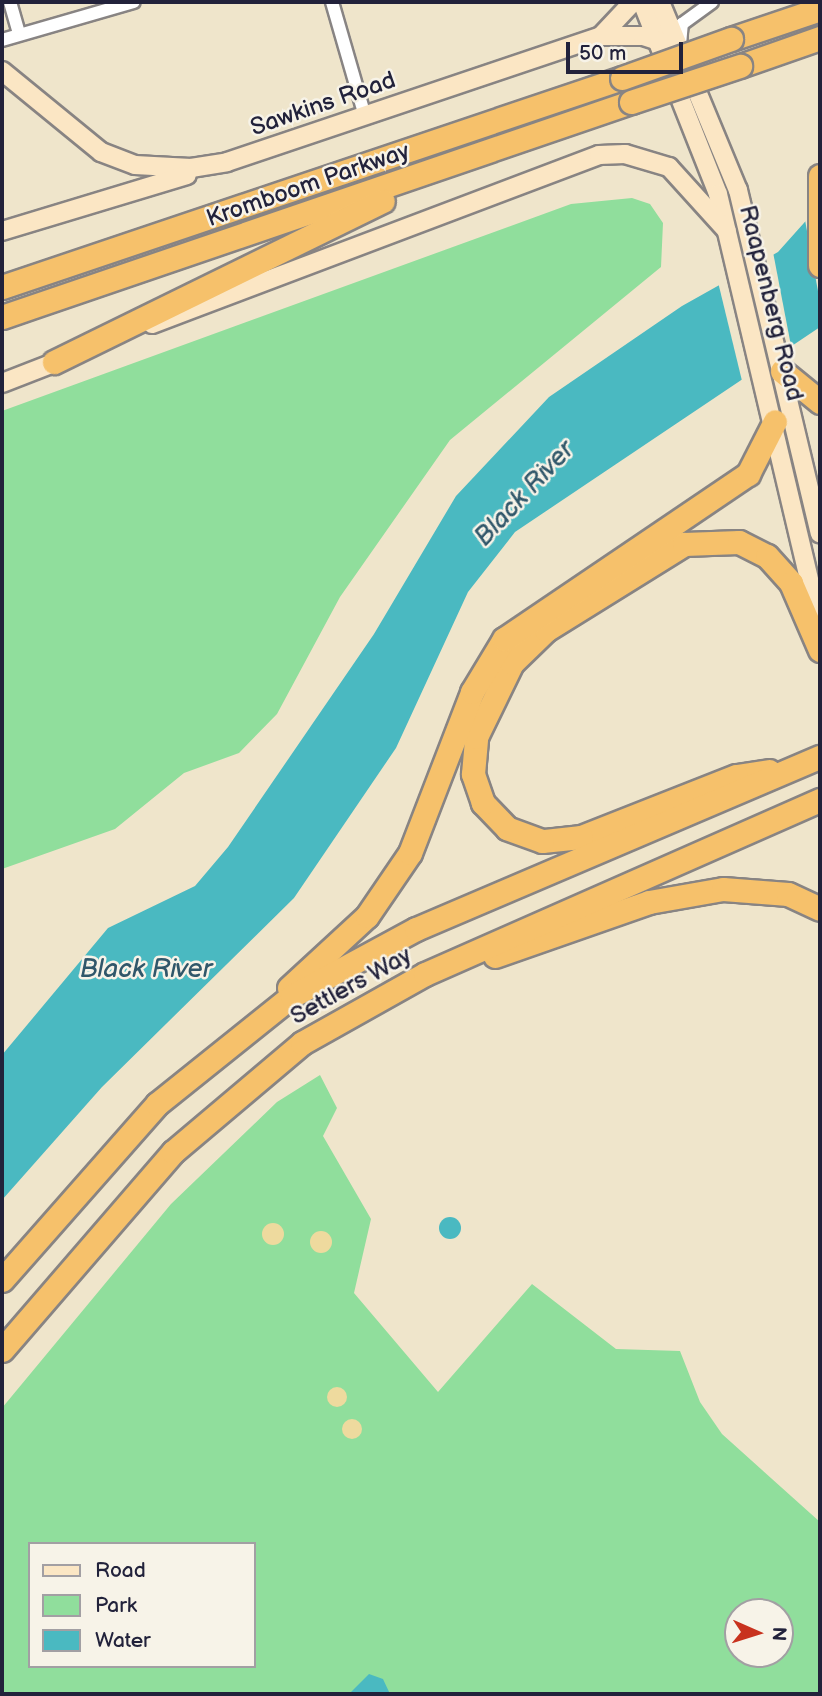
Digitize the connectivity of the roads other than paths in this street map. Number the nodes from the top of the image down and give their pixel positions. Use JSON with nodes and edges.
{"nodes":[{"id":1,"x":10,"y":2,"type":"edge"},
{"id":2,"x":134,"y":2,"type":"edge"},
{"id":3,"x":332,"y":2,"type":"edge"},
{"id":4,"x":633,"y":2,"type":"edge"},
{"id":5,"x":642,"y":2,"type":"edge"},
{"id":6,"x":660,"y":2,"type":"edge"},
{"id":7,"x":712,"y":2,"type":"edge"},
{"id":8,"x":820,"y":9,"type":"edge"},
{"id":9,"x":19,"y":33,"type":"junction"},
{"id":10,"x":601,"y":36,"type":"junction"},
{"id":11,"x":820,"y":38,"type":"edge"},
{"id":12,"x":2,"y":40,"type":"edge"},
{"id":13,"x":657,"y":40,"type":"junction"},
{"id":14,"x":681,"y":48,"type":"junction"},
{"id":15,"x":2,"y":71,"type":"edge"},
{"id":16,"x":365,"y":116,"type":"junction"},
{"id":17,"x":517,"y":141,"type":"junction"},
{"id":18,"x":227,"y":162,"type":"junction"},
{"id":19,"x":820,"y":176,"type":"edge"},
{"id":20,"x":2,"y":231,"type":"edge"},
{"id":21,"x":727,"y":231,"type":"junction"},
{"id":22,"x":147,"y":237,"type":"junction"},
{"id":23,"x":820,"y":265,"type":"edge"},
{"id":24,"x":2,"y":275,"type":"edge"},
{"id":25,"x":2,"y":287,"type":"edge"},
{"id":26,"x":2,"y":317,"type":"edge"},
{"id":27,"x":54,"y":362,"type":"junction"},
{"id":28,"x":775,"y":371,"type":"junction"},
{"id":29,"x":2,"y":383,"type":"edge"},
{"id":30,"x":820,"y":402,"type":"edge"},
{"id":31,"x":775,"y":421,"type":"junction"},
{"id":32,"x":820,"y":533,"type":"edge"},
{"id":33,"x":820,"y":627,"type":"edge"},
{"id":34,"x":820,"y":650,"type":"edge"},
{"id":35,"x":812,"y":761,"type":"edge"},
{"id":36,"x":813,"y":804,"type":"edge"},
{"id":37,"x":820,"y":909,"type":"edge"},
{"id":38,"x":425,"y":974,"type":"junction"},
{"id":39,"x":266,"y":1014,"type":"junction"},
{"id":40,"x":2,"y":1280,"type":"edge"},
{"id":41,"x":2,"y":1350,"type":"edge"}],
"edges":[{"from":1,"to":9,"type":"street"},
{"from":2,"to":9,"type":"street"},
{"from":3,"to":16,"type":"street"},
{"from":4,"to":10,"type":"main road"},
{"from":5,"to":13,"type":"main road","name":"Raapenberg Road"},
{"from":6,"to":14,"type":"main road","name":"Raapenberg Road"},
{"from":7,"to":14,"type":"street"},
{"from":8,"to":22,"type":"highway","name":"Kromboom Parkway","bridge":true},
{"from":9,"to":12,"type":"street"},
{"from":10,"to":13,"type":"main road","name":"Sawkins Road"},
{"from":10,"to":16,"type":"main road","name":"Sawkins Road"},
{"from":11,"to":17,"type":"highway","name":"Kromboom Parkway","bridge":true},
{"from":13,"to":14,"type":"main road","name":"Sawkins Road"},
{"from":13,"to":21,"type":"main road","name":"Raapenberg Road"},
{"from":14,"to":28,"type":"main road","name":"Raapenberg Road"},
{"from":15,"to":18,"type":"main road","name":"Sawkins Road"},
{"from":16,"to":18,"type":"main road","name":"Sawkins Road"},
{"from":17,"to":26,"type":"highway","name":"Kromboom Parkway"},
{"from":17,"to":27,"type":"highway"},
{"from":18,"to":20,"type":"main road"},
{"from":19,"to":23,"type":"highway"},
{"from":21,"to":27,"type":"main road"},
{"from":21,"to":28,"type":"main road","name":"Raapenberg Road"},
{"from":22,"to":24,"type":"highway"},
{"from":22,"to":25,"type":"highway","name":"Kromboom Parkway"},
{"from":27,"to":29,"type":"main road"},
{"from":28,"to":30,"type":"highway"},
{"from":28,"to":31,"type":"main road","name":"Raapenberg Road"},
{"from":28,"to":32,"type":"main road","name":"Raapenberg Road"},
{"from":31,"to":33,"type":"main road","name":"Raapenberg Road"},
{"from":31,"to":39,"type":"highway"},
{"from":34,"to":35,"type":"highway"},
{"from":35,"to":39,"type":"highway","name":"Settlers Way"},
{"from":36,"to":38,"type":"highway","name":"Settlers Way"},
{"from":37,"to":38,"type":"highway"},
{"from":38,"to":41,"type":"highway","name":"Settlers Way"},
{"from":39,"to":40,"type":"highway","name":"Settlers Way"}]}
